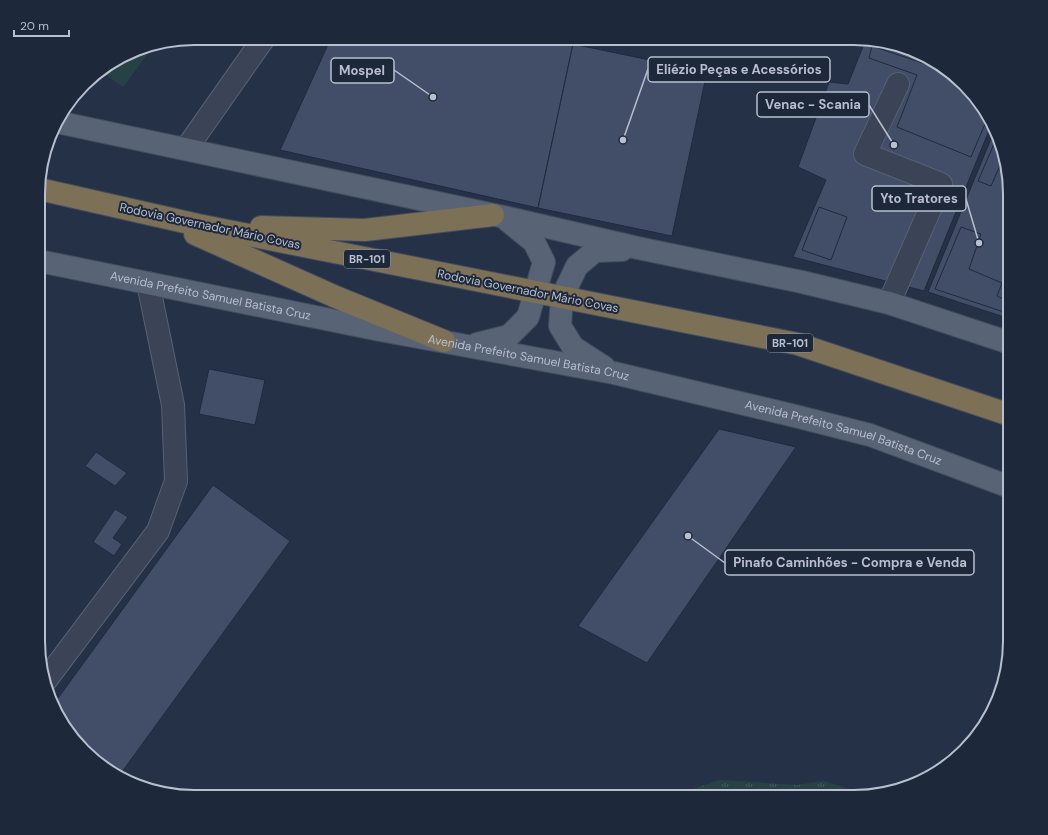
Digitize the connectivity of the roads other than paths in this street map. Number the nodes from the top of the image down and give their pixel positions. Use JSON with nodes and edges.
{"nodes":[{"id":1,"x":259,"y":45,"type":"edge"},
{"id":2,"x":898,"y":84,"type":"dead end"},
{"id":3,"x":63,"y":123,"type":"edge"},
{"id":4,"x":186,"y":149,"type":"junction"},
{"id":5,"x":45,"y":190,"type":"edge"},
{"id":6,"x":154,"y":215,"type":"junction"},
{"id":7,"x":498,"y":216,"type":"junction"},
{"id":8,"x":198,"y":225,"type":"junction"},
{"id":9,"x":638,"y":248,"type":"junction"},
{"id":10,"x":45,"y":262,"type":"edge"},
{"id":11,"x":148,"y":282,"type":"junction"},
{"id":12,"x":535,"y":292,"type":"junction"},
{"id":13,"x":562,"y":297,"type":"junction"},
{"id":14,"x":889,"y":303,"type":"junction"},
{"id":15,"x":444,"y":341,"type":"junction"},
{"id":16,"x":1003,"y":341,"type":"edge"},
{"id":17,"x":468,"y":346,"type":"junction"},
{"id":18,"x":614,"y":373,"type":"junction"},
{"id":19,"x":1003,"y":413,"type":"edge"},
{"id":20,"x":1003,"y":484,"type":"edge"},
{"id":21,"x":49,"y":676,"type":"edge"}],
"edges":[{"from":1,"to":4,"type":"street"},
{"from":2,"to":14,"type":"street"},
{"from":3,"to":4,"type":"main road"},
{"from":4,"to":7,"type":"main road"},
{"from":5,"to":6,"type":"highway","name":"Rodovia Governador Mário Covas","number":"BR-101"},
{"from":6,"to":8,"type":"highway","name":"Rodovia Governador Mário Covas","number":"BR-101"},
{"from":6,"to":15,"type":"highway"},
{"from":7,"to":8,"type":"highway"},
{"from":7,"to":9,"type":"main road"},
{"from":7,"to":12,"type":"main road"},
{"from":8,"to":12,"type":"highway","name":"Rodovia Governador Mário Covas","number":"BR-101"},
{"from":9,"to":13,"type":"main road"},
{"from":9,"to":14,"type":"main road"},
{"from":10,"to":11,"type":"main road","name":"Avenida Prefeito Samuel Batista Cruz"},
{"from":11,"to":15,"type":"main road","name":"Avenida Prefeito Samuel Batista Cruz"},
{"from":11,"to":21,"type":"street"},
{"from":12,"to":13,"type":"highway","name":"Rodovia Governador Mário Covas","number":"BR-101"},
{"from":12,"to":17,"type":"main road"},
{"from":13,"to":18,"type":"main road"},
{"from":13,"to":19,"type":"highway","name":"Rodovia Governador Mário Covas","number":"BR-101"},
{"from":14,"to":16,"type":"main road"},
{"from":15,"to":17,"type":"main road","name":"Avenida Prefeito Samuel Batista Cruz"},
{"from":17,"to":18,"type":"main road","name":"Avenida Prefeito Samuel Batista Cruz"},
{"from":18,"to":20,"type":"main road","name":"Avenida Prefeito Samuel Batista Cruz"}]}
